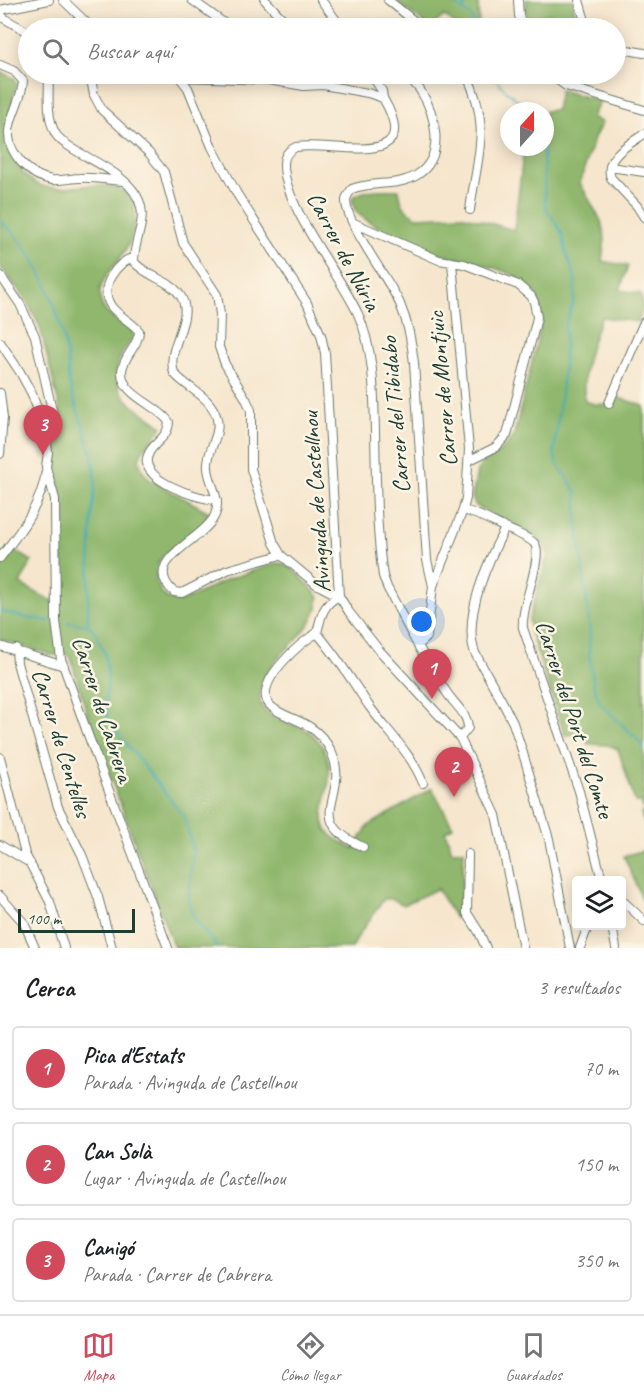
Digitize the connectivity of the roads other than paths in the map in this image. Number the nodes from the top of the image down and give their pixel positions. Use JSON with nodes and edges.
{"nodes":[{"id":1,"x":49,"y":0,"type":"edge"},
{"id":2,"x":63,"y":0,"type":"edge"},
{"id":3,"x":192,"y":0,"type":"edge"},
{"id":4,"x":265,"y":0,"type":"edge"},
{"id":5,"x":321,"y":0,"type":"edge"},
{"id":6,"x":388,"y":0,"type":"edge"},
{"id":7,"x":518,"y":0,"type":"edge"},
{"id":8,"x":579,"y":0,"type":"edge"},
{"id":9,"x":0,"y":12,"type":"edge"},
{"id":10,"x":81,"y":18,"type":"edge"},
{"id":11,"x":217,"y":18,"type":"edge"},
{"id":12,"x":282,"y":18,"type":"edge"},
{"id":13,"x":334,"y":18,"type":"edge"},
{"id":14,"x":410,"y":18,"type":"edge"},
{"id":15,"x":520,"y":18,"type":"edge"},
{"id":16,"x":585,"y":18,"type":"edge"},
{"id":17,"x":18,"y":26,"type":"edge"},
{"id":18,"x":626,"y":50,"type":"edge"},
{"id":19,"x":644,"y":53,"type":"edge"},
{"id":20,"x":0,"y":65,"type":"edge"},
{"id":21,"x":18,"y":76,"type":"edge"},
{"id":22,"x":22,"y":84,"type":"edge"},
{"id":23,"x":49,"y":84,"type":"edge"},
{"id":24,"x":92,"y":84,"type":"edge"},
{"id":25,"x":185,"y":84,"type":"edge"},
{"id":26,"x":296,"y":84,"type":"edge"},
{"id":27,"x":377,"y":84,"type":"edge"},
{"id":28,"x":414,"y":84,"type":"edge"},
{"id":29,"x":470,"y":84,"type":"edge"},
{"id":30,"x":563,"y":84,"type":"edge"},
{"id":31,"x":323,"y":85,"type":"joint"},
{"id":32,"x":383,"y":98,"type":"junction"},
{"id":33,"x":644,"y":110,"type":"edge"},
{"id":34,"x":644,"y":134,"type":"edge"},
{"id":35,"x":610,"y":167,"type":"junction"},
{"id":36,"x":644,"y":172,"type":"edge"},
{"id":37,"x":124,"y":182,"type":"junction"},
{"id":38,"x":470,"y":210,"type":"dead end"},
{"id":39,"x":644,"y":217,"type":"edge"},
{"id":40,"x":353,"y":222,"type":"junction"},
{"id":41,"x":134,"y":257,"type":"junction"},
{"id":42,"x":452,"y":263,"type":"junction"},
{"id":43,"x":0,"y":275,"type":"edge"},
{"id":44,"x":644,"y":322,"type":"edge"},
{"id":45,"x":0,"y":342,"type":"edge"},
{"id":46,"x":0,"y":393,"type":"edge"},
{"id":47,"x":609,"y":403,"type":"dead end"},
{"id":48,"x":47,"y":443,"type":"junction"},
{"id":49,"x":0,"y":454,"type":"edge"},
{"id":50,"x":470,"y":460,"type":"junction"},
{"id":51,"x":46,"y":467,"type":"junction"},
{"id":52,"x":217,"y":500,"type":"junction"},
{"id":53,"x":463,"y":510,"type":"junction"},
{"id":54,"x":505,"y":528,"type":"junction"},
{"id":55,"x":281,"y":555,"type":"junction"},
{"id":56,"x":0,"y":558,"type":"edge"},
{"id":57,"x":433,"y":586,"type":"junction"},
{"id":58,"x":339,"y":596,"type":"junction"},
{"id":59,"x":318,"y":633,"type":"junction"},
{"id":60,"x":416,"y":640,"type":"junction"},
{"id":61,"x":0,"y":646,"type":"edge"},
{"id":62,"x":16,"y":650,"type":"junction"},
{"id":63,"x":64,"y":666,"type":"junction"},
{"id":64,"x":460,"y":738,"type":"junction"},
{"id":65,"x":0,"y":757,"type":"edge"},
{"id":66,"x":423,"y":783,"type":"dead end"},
{"id":67,"x":0,"y":845,"type":"edge"},
{"id":68,"x":363,"y":847,"type":"dead end"},
{"id":69,"x":468,"y":854,"type":"dead end"},
{"id":70,"x":30,"y":864,"type":"junction"},
{"id":71,"x":601,"y":876,"type":"edge"},
{"id":72,"x":0,"y":896,"type":"edge"},
{"id":73,"x":626,"y":905,"type":"edge"},
{"id":74,"x":644,"y":921,"type":"edge"},
{"id":75,"x":587,"y":930,"type":"edge"},
{"id":76,"x":613,"y":930,"type":"edge"},
{"id":77,"x":35,"y":948,"type":"edge"},
{"id":78,"x":64,"y":948,"type":"edge"},
{"id":79,"x":112,"y":948,"type":"edge"},
{"id":80,"x":168,"y":948,"type":"edge"},
{"id":81,"x":486,"y":948,"type":"edge"},
{"id":82,"x":523,"y":948,"type":"edge"},
{"id":83,"x":570,"y":948,"type":"edge"},
{"id":84,"x":580,"y":948,"type":"edge"},
{"id":85,"x":616,"y":948,"type":"edge"}],
"edges":[{"from":1,"to":9,"type":"street"},
{"from":2,"to":10,"type":"street"},
{"from":3,"to":11,"type":"street"},
{"from":4,"to":12,"type":"street"},
{"from":5,"to":13,"type":"street"},
{"from":6,"to":14,"type":"street"},
{"from":7,"to":15,"type":"street"},
{"from":8,"to":16,"type":"street"},
{"from":9,"to":17,"type":"street"},
{"from":18,"to":19,"type":"street"},
{"from":20,"to":21,"type":"street"},
{"from":22,"to":37,"type":"street"},
{"from":23,"to":37,"type":"street"},
{"from":24,"to":55,"type":"street"},
{"from":25,"to":58,"type":"street","name":"Avinguda de Castellnou"},
{"from":26,"to":31,"type":"street"},
{"from":27,"to":32,"type":"street"},
{"from":28,"to":40,"type":"street","name":"Carrer del Tibidabo"},
{"from":29,"to":38,"type":"street"},
{"from":30,"to":33,"type":"street"},
{"from":31,"to":32,"type":"street"},
{"from":32,"to":60,"type":"street","name":"Carrer de Núria"},
{"from":34,"to":35,"type":"street"},
{"from":35,"to":36,"type":"street"},
{"from":35,"to":39,"type":"street"},
{"from":37,"to":41,"type":"street"},
{"from":40,"to":42,"type":"street"},
{"from":40,"to":57,"type":"street","name":"Carrer del Tibidabo"},
{"from":41,"to":52,"type":"street"},
{"from":41,"to":52,"type":"street"},
{"from":42,"to":50,"type":"street","name":"Carrer de Montjuic"},
{"from":42,"to":50,"type":"street"},
{"from":43,"to":48,"type":"street"},
{"from":44,"to":47,"type":"street"},
{"from":45,"to":48,"type":"street","name":"Carrer de Cabrera"},
{"from":46,"to":49,"type":"street"},
{"from":48,"to":51,"type":"street","name":"Carrer de Cabrera"},
{"from":50,"to":53,"type":"street","name":"Carrer de Montjuic"},
{"from":51,"to":56,"type":"street"},
{"from":51,"to":63,"type":"street","name":"Carrer de Cabrera"},
{"from":52,"to":55,"type":"street"},
{"from":53,"to":54,"type":"street","name":"Carrer del Port del Comte"},
{"from":53,"to":57,"type":"street","name":"Carrer de Montjuic"},
{"from":54,"to":71,"type":"street","name":"Carrer del Port del Comte"},
{"from":54,"to":83,"type":"street"},
{"from":55,"to":58,"type":"street"},
{"from":57,"to":60,"type":"street","name":"Carrer de Montjuic"},
{"from":58,"to":59,"type":"street"},
{"from":58,"to":64,"type":"street","name":"Avinguda de Castellnou"},
{"from":59,"to":66,"type":"street"},
{"from":59,"to":68,"type":"street"},
{"from":60,"to":64,"type":"street","name":"Carrer de Núria"},
{"from":61,"to":62,"type":"street"},
{"from":62,"to":63,"type":"street"},
{"from":62,"to":79,"type":"street","name":"Carrer de Centelles"},
{"from":63,"to":80,"type":"street","name":"Carrer de Cabrera"},
{"from":64,"to":82,"type":"street","name":"Avinguda de Castellnou"},
{"from":65,"to":70,"type":"street"},
{"from":67,"to":70,"type":"street"},
{"from":69,"to":81,"type":"street"},
{"from":70,"to":78,"type":"street"},
{"from":72,"to":77,"type":"street"},
{"from":73,"to":74,"type":"street"},
{"from":75,"to":84,"type":"street"},
{"from":76,"to":85,"type":"street"}]}
